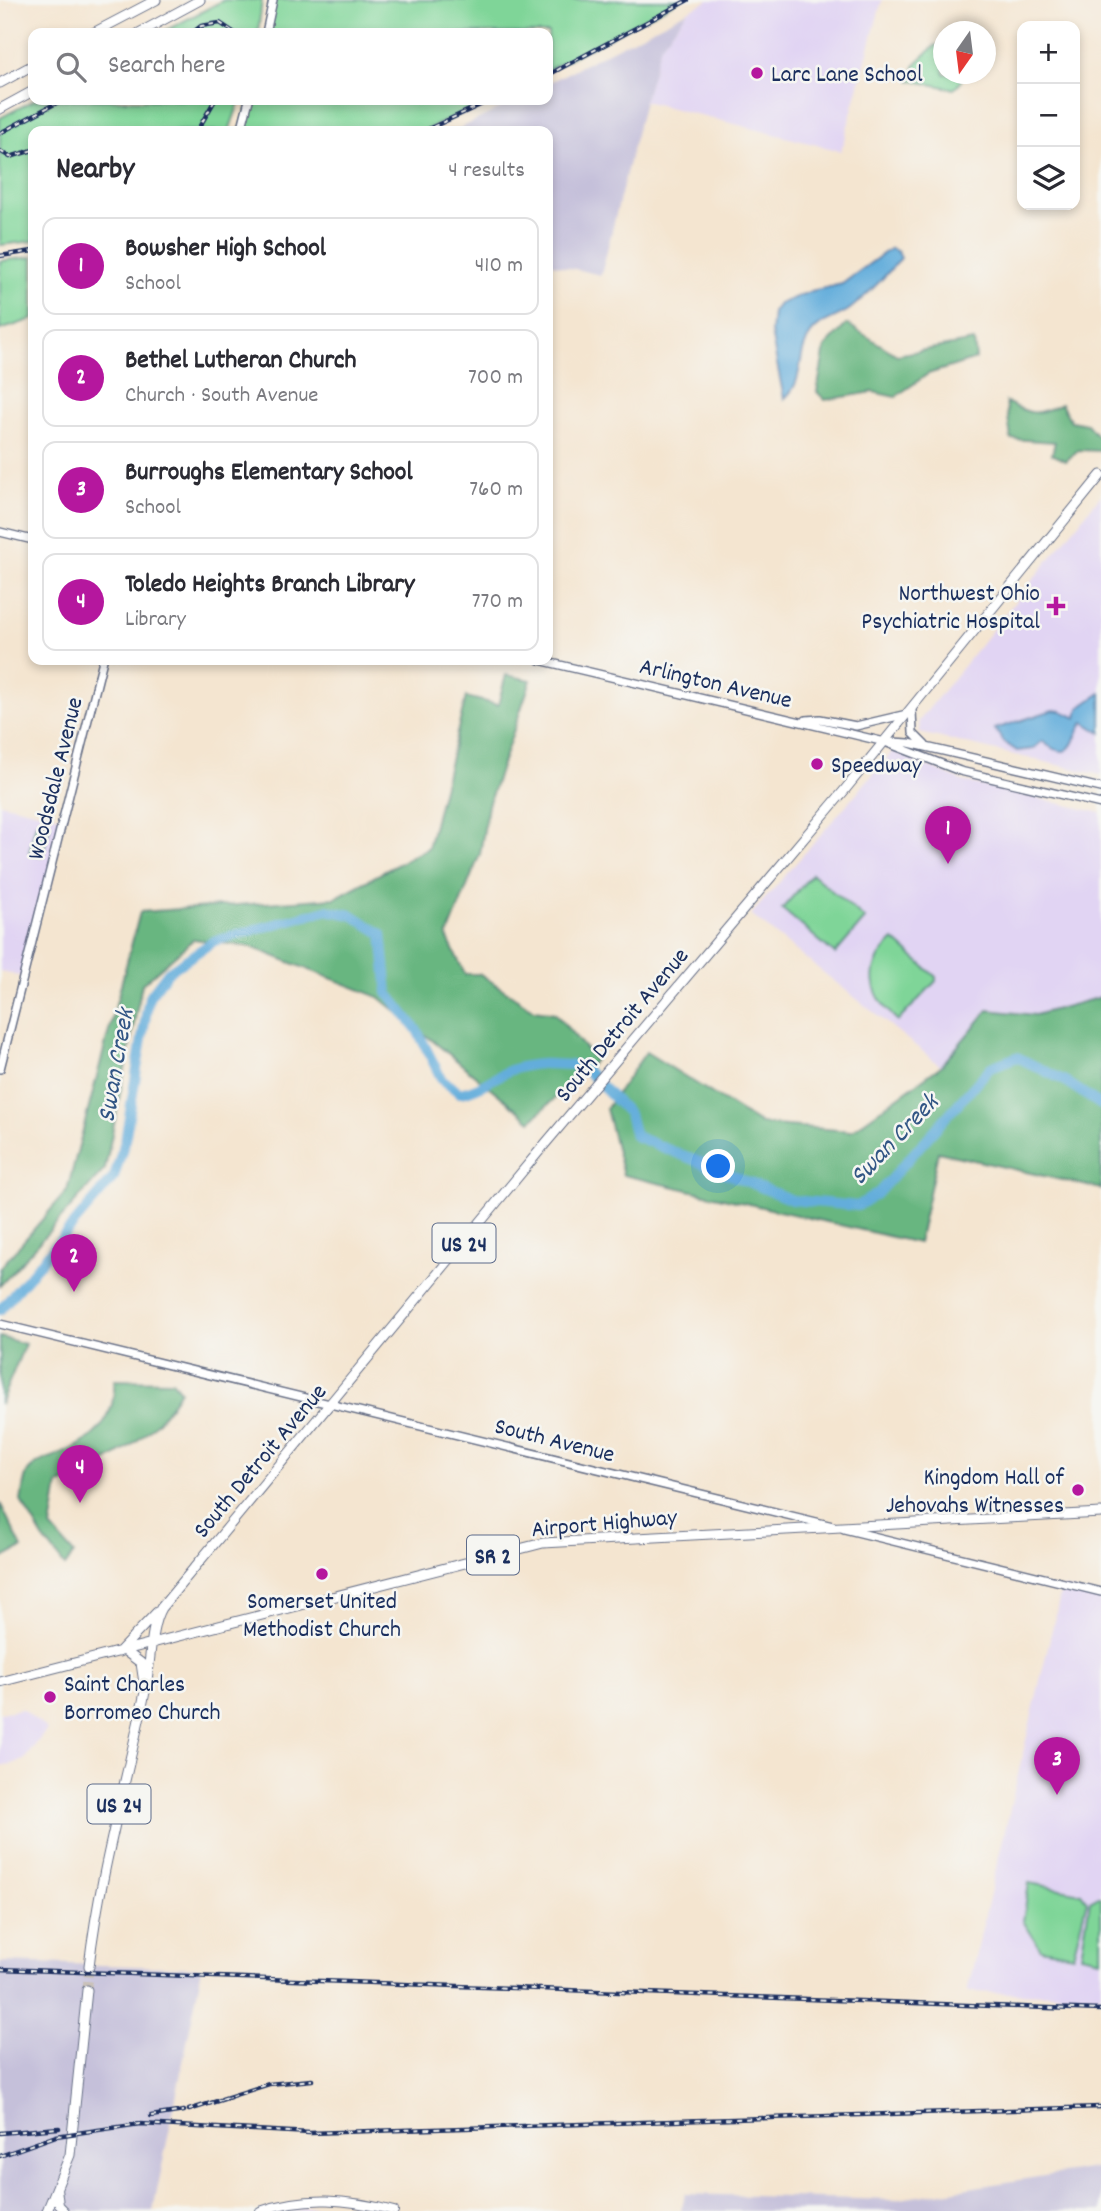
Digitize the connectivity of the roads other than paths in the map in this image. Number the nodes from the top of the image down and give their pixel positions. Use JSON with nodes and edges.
{"nodes":[{"id":1,"x":156,"y":0,"type":"edge"},
{"id":2,"x":197,"y":0,"type":"edge"},
{"id":3,"x":273,"y":0,"type":"edge"},
{"id":4,"x":103,"y":28,"type":"edge"},
{"id":5,"x":148,"y":28,"type":"edge"},
{"id":6,"x":267,"y":28,"type":"edge"},
{"id":7,"x":28,"y":68,"type":"edge"},
{"id":8,"x":0,"y":83,"type":"edge"},
{"id":9,"x":28,"y":94,"type":"edge"},
{"id":10,"x":248,"y":105,"type":"edge"},
{"id":11,"x":0,"y":109,"type":"edge"},
{"id":12,"x":242,"y":126,"type":"edge"},
{"id":13,"x":1101,"y":475,"type":"edge"},
{"id":14,"x":0,"y":532,"type":"edge"},
{"id":15,"x":28,"y":539,"type":"edge"},
{"id":16,"x":553,"y":663,"type":"edge"},
{"id":17,"x":102,"y":665,"type":"edge"},
{"id":18,"x":910,"y":710,"type":"junction"},
{"id":19,"x":798,"y":721,"type":"junction"},
{"id":20,"x":885,"y":742,"type":"junction"},
{"id":21,"x":931,"y":749,"type":"junction"},
{"id":22,"x":1101,"y":789,"type":"edge"},
{"id":23,"x":1101,"y":804,"type":"edge"},
{"id":24,"x":0,"y":1069,"type":"edge"},
{"id":25,"x":0,"y":1324,"type":"edge"},
{"id":26,"x":330,"y":1404,"type":"junction"},
{"id":27,"x":1101,"y":1513,"type":"edge"},
{"id":28,"x":842,"y":1528,"type":"junction"},
{"id":29,"x":1101,"y":1592,"type":"edge"},
{"id":30,"x":161,"y":1608,"type":"junction"},
{"id":31,"x":153,"y":1643,"type":"junction"},
{"id":32,"x":122,"y":1652,"type":"junction"},
{"id":33,"x":0,"y":1682,"type":"edge"},
{"id":34,"x":145,"y":1692,"type":"junction"},
{"id":35,"x":89,"y":1965,"type":"tunnel mouth"},
{"id":36,"x":87,"y":1990,"type":"tunnel mouth"},
{"id":37,"x":57,"y":2187,"type":"junction"},
{"id":38,"x":47,"y":2211,"type":"edge"},
{"id":39,"x":65,"y":2211,"type":"edge"},
{"id":40,"x":260,"y":2211,"type":"edge"},
{"id":41,"x":394,"y":2211,"type":"edge"}],
"edges":[{"from":1,"to":4,"type":"main road"},
{"from":2,"to":5,"type":"main road"},
{"from":3,"to":6,"type":"street"},
{"from":7,"to":8,"type":"main road"},
{"from":9,"to":11,"type":"main road"},
{"from":10,"to":12,"type":"street"},
{"from":13,"to":18,"type":"main road","name":"South Detroit Avenue","number":"US 24"},
{"from":14,"to":15,"type":"street"},
{"from":16,"to":19,"type":"street","name":"Arlington Avenue"},
{"from":17,"to":24,"type":"street","name":"Woodsdale Avenue"},
{"from":18,"to":19,"type":"street"},
{"from":18,"to":20,"type":"main road","name":"South Detroit Avenue","number":"US 24"},
{"from":18,"to":21,"type":"street"},
{"from":19,"to":20,"type":"street","name":"Arlington Avenue"},
{"from":20,"to":21,"type":"street","name":"Arlington Avenue"},
{"from":20,"to":23,"type":"street","name":"Arlington Avenue"},
{"from":20,"to":26,"type":"main road","name":"South Detroit Avenue","number":"US 24"},
{"from":21,"to":22,"type":"street","name":"Arlington Avenue"},
{"from":25,"to":26,"type":"street","name":"South Avenue"},
{"from":26,"to":28,"type":"street","name":"South Avenue"},
{"from":26,"to":30,"type":"main road","name":"South Detroit Avenue","number":"US 24"},
{"from":27,"to":28,"type":"main road","name":"Airport Highway","number":"SR 2"},
{"from":28,"to":29,"type":"street","name":"South Avenue"},
{"from":28,"to":31,"type":"main road","name":"Airport Highway","number":"SR 2"},
{"from":30,"to":31,"type":"main road","number":"US 24"},
{"from":30,"to":32,"type":"main road"},
{"from":31,"to":32,"type":"main road","name":"Airport Highway","number":"SR 2"},
{"from":31,"to":34,"type":"main road","number":"US 24"},
{"from":32,"to":33,"type":"main road","name":"Airport Highway","number":"SR 2"},
{"from":32,"to":34,"type":"main road"},
{"from":34,"to":35,"type":"main road","number":"US 24"},
{"from":36,"to":37,"type":"main road"},
{"from":37,"to":38,"type":"main road"},
{"from":37,"to":39,"type":"main road"},
{"from":40,"to":41,"type":"main road"}]}
